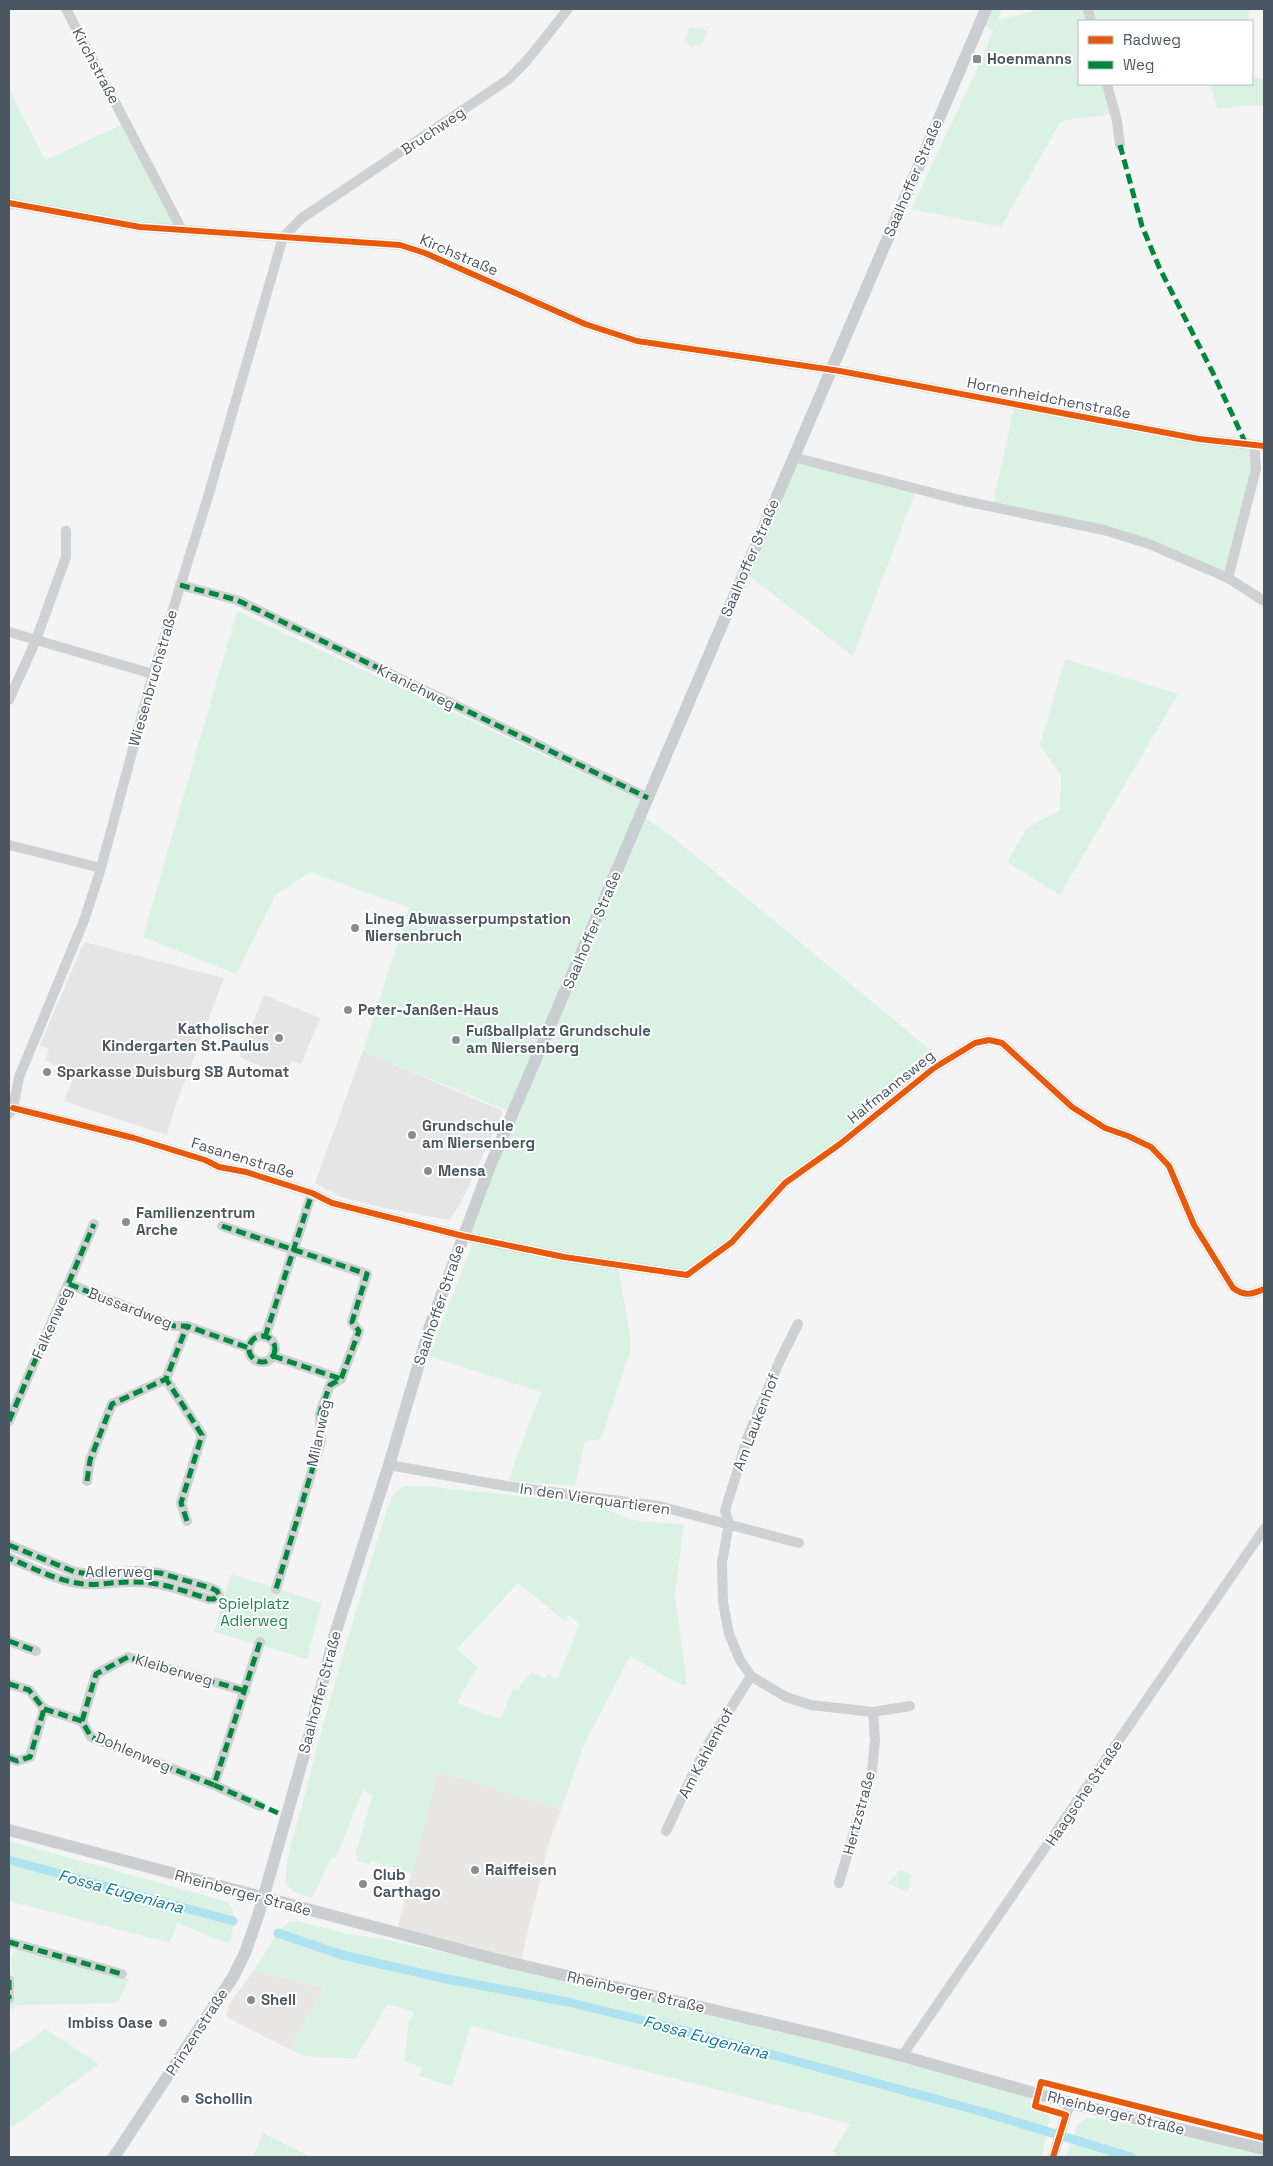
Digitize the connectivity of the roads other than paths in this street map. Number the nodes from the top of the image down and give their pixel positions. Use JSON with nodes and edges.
{"nodes":[{"id":1,"x":66,"y":9,"type":"edge"},
{"id":2,"x":568,"y":9,"type":"edge"},
{"id":3,"x":986,"y":9,"type":"edge"},
{"id":4,"x":1107,"y":85,"type":"edge"},
{"id":5,"x":1120,"y":145,"type":"dead end"},
{"id":6,"x":9,"y":204,"type":"edge"},
{"id":7,"x":182,"y":230,"type":"junction"},
{"id":8,"x":283,"y":237,"type":"junction"},
{"id":9,"x":830,"y":370,"type":"junction"},
{"id":10,"x":1259,"y":446,"type":"edge"},
{"id":11,"x":793,"y":457,"type":"junction"},
{"id":12,"x":66,"y":531,"type":"dead end"},
{"id":13,"x":1228,"y":578,"type":"junction"},
{"id":14,"x":180,"y":585,"type":"junction"},
{"id":15,"x":1264,"y":601,"type":"edge"},
{"id":16,"x":9,"y":632,"type":"edge"},
{"id":17,"x":36,"y":640,"type":"junction"},
{"id":18,"x":153,"y":674,"type":"junction"},
{"id":19,"x":9,"y":700,"type":"edge"},
{"id":20,"x":648,"y":798,"type":"junction"},
{"id":21,"x":9,"y":845,"type":"edge"},
{"id":22,"x":101,"y":868,"type":"junction"},
{"id":23,"x":11,"y":1111,"type":"edge"},
{"id":24,"x":312,"y":1193,"type":"junction"},
{"id":25,"x":94,"y":1224,"type":"dead end"},
{"id":26,"x":222,"y":1226,"type":"dead end"},
{"id":27,"x":463,"y":1236,"type":"junction"},
{"id":28,"x":293,"y":1250,"type":"junction"},
{"id":29,"x":69,"y":1284,"type":"junction"},
{"id":30,"x":1264,"y":1289,"type":"edge"},
{"id":31,"x":798,"y":1324,"type":"dead end"},
{"id":32,"x":187,"y":1326,"type":"junction"},
{"id":33,"x":265,"y":1337,"type":"junction"},
{"id":34,"x":249,"y":1348,"type":"junction"},
{"id":35,"x":273,"y":1356,"type":"junction"},
{"id":36,"x":166,"y":1379,"type":"junction"},
{"id":37,"x":341,"y":1379,"type":"junction"},
{"id":38,"x":9,"y":1421,"type":"edge"},
{"id":39,"x":389,"y":1465,"type":"junction"},
{"id":40,"x":87,"y":1481,"type":"dead end"},
{"id":41,"x":187,"y":1521,"type":"dead end"},
{"id":42,"x":729,"y":1523,"type":"junction"},
{"id":43,"x":1264,"y":1530,"type":"edge"},
{"id":44,"x":799,"y":1543,"type":"dead end"},
{"id":45,"x":9,"y":1545,"type":"edge"},
{"id":46,"x":9,"y":1558,"type":"edge"},
{"id":47,"x":276,"y":1589,"type":"dead end"},
{"id":48,"x":9,"y":1641,"type":"edge"},
{"id":49,"x":260,"y":1642,"type":"dead end"},
{"id":50,"x":36,"y":1651,"type":"dead end"},
{"id":51,"x":750,"y":1676,"type":"junction"},
{"id":52,"x":9,"y":1684,"type":"edge"},
{"id":53,"x":245,"y":1691,"type":"junction"},
{"id":54,"x":910,"y":1706,"type":"dead end"},
{"id":55,"x":44,"y":1709,"type":"junction"},
{"id":56,"x":873,"y":1712,"type":"junction"},
{"id":57,"x":82,"y":1721,"type":"junction"},
{"id":58,"x":9,"y":1758,"type":"edge"},
{"id":59,"x":214,"y":1785,"type":"junction"},
{"id":60,"x":260,"y":1806,"type":"dead end"},
{"id":61,"x":9,"y":1830,"type":"edge"},
{"id":62,"x":666,"y":1831,"type":"dead end"},
{"id":63,"x":839,"y":1883,"type":"dead end"},
{"id":64,"x":263,"y":1898,"type":"junction"},
{"id":65,"x":9,"y":1942,"type":"edge"},
{"id":66,"x":122,"y":1974,"type":"dead end"},
{"id":67,"x":9,"y":1980,"type":"edge"},
{"id":68,"x":9,"y":1999,"type":"edge"},
{"id":69,"x":902,"y":2056,"type":"junction"},
{"id":70,"x":1070,"y":2103,"type":"junction"},
{"id":71,"x":1264,"y":2149,"type":"edge"},
{"id":72,"x":1054,"y":2153,"type":"edge"},
{"id":73,"x":114,"y":2157,"type":"edge"}],
"edges":[{"from":1,"to":7,"type":"street","name":"Kirchstraße"},
{"from":2,"to":8,"type":"street","name":"Bruchweg"},
{"from":3,"to":9,"type":"main road","name":"Saalhoffer Straße"},
{"from":4,"to":5,"type":"street"},
{"from":6,"to":7,"type":"street","name":"Kirchstraße"},
{"from":7,"to":8,"type":"street","name":"Kirchstraße"},
{"from":8,"to":9,"type":"street","name":"Kirchstraße"},
{"from":8,"to":14,"type":"street","name":"Wiesenbruchstraße"},
{"from":9,"to":10,"type":"street","name":"Hornenheidchenstraße"},
{"from":9,"to":11,"type":"main road","name":"Saalhoffer Straße"},
{"from":10,"to":13,"type":"street"},
{"from":11,"to":13,"type":"street"},
{"from":11,"to":20,"type":"main road","name":"Saalhoffer Straße"},
{"from":12,"to":17,"type":"street"},
{"from":13,"to":15,"type":"street"},
{"from":14,"to":18,"type":"street","name":"Wiesenbruchstraße"},
{"from":14,"to":20,"type":"street","name":"Kranichweg"},
{"from":16,"to":17,"type":"street"},
{"from":17,"to":18,"type":"street"},
{"from":17,"to":19,"type":"street"},
{"from":18,"to":22,"type":"street","name":"Wiesenbruchstraße"},
{"from":20,"to":27,"type":"main road","name":"Saalhoffer Straße"},
{"from":21,"to":22,"type":"street"},
{"from":22,"to":23,"type":"street","name":"Wiesenbruchstraße"},
{"from":23,"to":24,"type":"street","name":"Fasanenstraße"},
{"from":24,"to":27,"type":"street","name":"Fasanenstraße"},
{"from":24,"to":28,"type":"street"},
{"from":25,"to":29,"type":"street","name":"Falkenweg"},
{"from":26,"to":28,"type":"street"},
{"from":27,"to":30,"type":"street","name":"Halfmannsweg"},
{"from":27,"to":39,"type":"main road","name":"Saalhoffer Straße"},
{"from":28,"to":33,"type":"street"},
{"from":28,"to":37,"type":"street","name":"Milanweg"},
{"from":29,"to":32,"type":"street","name":"Bussardweg"},
{"from":29,"to":38,"type":"street","name":"Falkenweg"},
{"from":31,"to":42,"type":"street","name":"Am Laukenhof"},
{"from":32,"to":34,"type":"street","name":"Bussardweg"},
{"from":32,"to":36,"type":"street"},
{"from":33,"to":34,"type":"street"},
{"from":33,"to":35,"type":"street"},
{"from":34,"to":35,"type":"street"},
{"from":35,"to":37,"type":"street"},
{"from":36,"to":40,"type":"street"},
{"from":36,"to":41,"type":"street"},
{"from":37,"to":47,"type":"street","name":"Milanweg"},
{"from":39,"to":42,"type":"street","name":"In den Vierquartieren"},
{"from":39,"to":64,"type":"main road","name":"Saalhoffer Straße"},
{"from":42,"to":44,"type":"street","name":"In den Vierquartieren"},
{"from":42,"to":51,"type":"street","name":"Am Laukenhof"},
{"from":43,"to":69,"type":"street","name":"Haagsche Straße"},
{"from":45,"to":46,"type":"street","name":"Adlerweg"},
{"from":48,"to":50,"type":"street"},
{"from":49,"to":53,"type":"street"},
{"from":51,"to":56,"type":"street"},
{"from":51,"to":62,"type":"street","name":"Am Kahlenhof"},
{"from":52,"to":55,"type":"street"},
{"from":53,"to":57,"type":"street","name":"Kleiberweg"},
{"from":53,"to":59,"type":"street"},
{"from":54,"to":56,"type":"street"},
{"from":55,"to":57,"type":"street","name":"Dohlenweg"},
{"from":55,"to":58,"type":"street"},
{"from":56,"to":63,"type":"street","name":"Hertzstraße"},
{"from":57,"to":59,"type":"street","name":"Dohlenweg"},
{"from":59,"to":60,"type":"street","name":"Dohlenweg"},
{"from":61,"to":64,"type":"main road","name":"Rheinberger Straße"},
{"from":64,"to":69,"type":"main road","name":"Rheinberger Straße"},
{"from":64,"to":73,"type":"main road","name":"Prinzenstraße"},
{"from":65,"to":66,"type":"street"},
{"from":67,"to":68,"type":"street"},
{"from":69,"to":70,"type":"main road","name":"Rheinberger Straße"},
{"from":70,"to":71,"type":"main road","name":"Rheinberger Straße"},
{"from":70,"to":72,"type":"street"}]}
